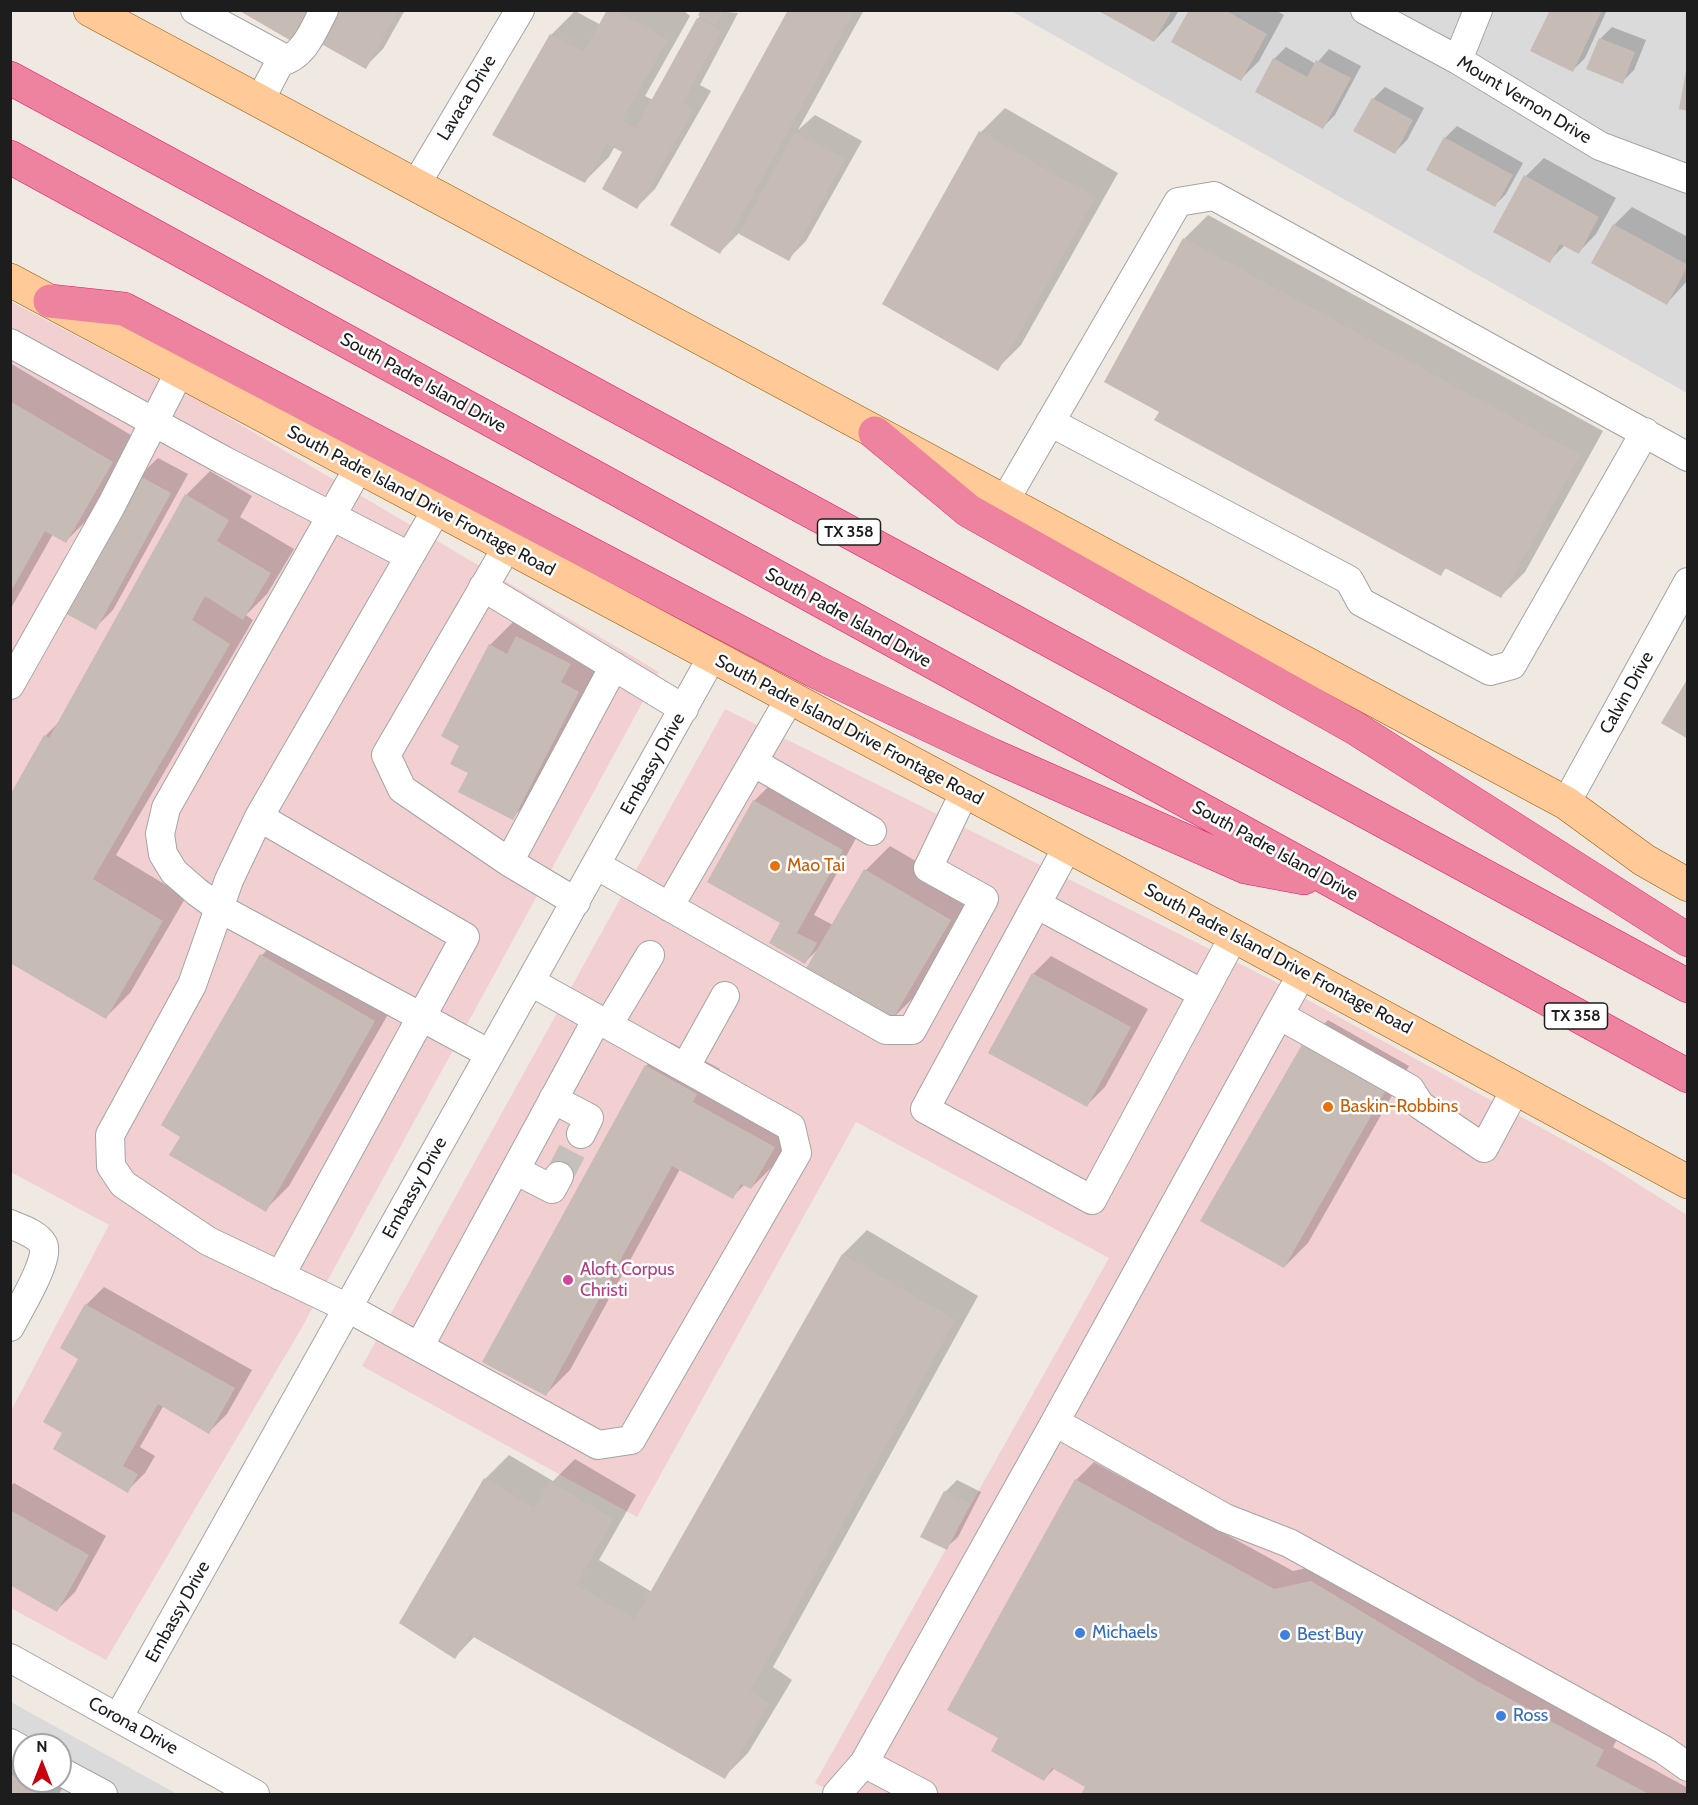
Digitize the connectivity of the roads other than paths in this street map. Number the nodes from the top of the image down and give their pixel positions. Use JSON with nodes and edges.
{"nodes":[{"id":1,"x":195,"y":10,"type":"edge"},
{"id":2,"x":324,"y":10,"type":"edge"},
{"id":3,"x":520,"y":10,"type":"edge"},
{"id":4,"x":1365,"y":10,"type":"edge"},
{"id":5,"x":1478,"y":10,"type":"edge"},
{"id":6,"x":99,"y":12,"type":"edge"},
{"id":7,"x":1458,"y":60,"type":"junction"},
{"id":8,"x":280,"y":62,"type":"junction"},
{"id":9,"x":10,"y":78,"type":"edge"},
{"id":10,"x":259,"y":102,"type":"junction"},
{"id":11,"x":10,"y":158,"type":"edge"},
{"id":12,"x":1688,"y":179,"type":"edge"},
{"id":13,"x":415,"y":186,"type":"junction"},
{"id":14,"x":10,"y":280,"type":"edge"},
{"id":15,"x":51,"y":301,"type":"junction"},
{"id":16,"x":10,"y":343,"type":"edge"},
{"id":17,"x":180,"y":371,"type":"junction"},
{"id":18,"x":1050,"y":422,"type":"junction"},
{"id":19,"x":154,"y":423,"type":"junction"},
{"id":20,"x":1644,"y":432,"type":"junction"},
{"id":21,"x":875,"y":433,"type":"junction"},
{"id":22,"x":1688,"y":457,"type":"edge"},
{"id":23,"x":359,"y":467,"type":"junction"},
{"id":24,"x":1004,"y":502,"type":"junction"},
{"id":25,"x":437,"y":509,"type":"junction"},
{"id":26,"x":332,"y":515,"type":"junction"},
{"id":27,"x":507,"y":547,"type":"junction"},
{"id":28,"x":410,"y":556,"type":"junction"},
{"id":29,"x":1688,"y":582,"type":"edge"},
{"id":30,"x":483,"y":587,"type":"junction"},
{"id":31,"x":712,"y":657,"type":"junction"},
{"id":32,"x":614,"y":666,"type":"junction"},
{"id":33,"x":10,"y":685,"type":"edge"},
{"id":34,"x":790,"y":698,"type":"junction"},
{"id":35,"x":684,"y":709,"type":"junction"},
{"id":36,"x":753,"y":762,"type":"junction"},
{"id":37,"x":965,"y":791,"type":"junction"},
{"id":38,"x":1566,"y":803,"type":"junction"},
{"id":39,"x":259,"y":817,"type":"junction"},
{"id":40,"x":872,"y":831,"type":"dead end"},
{"id":41,"x":1068,"y":846,"type":"junction"},
{"id":42,"x":509,"y":862,"type":"junction"},
{"id":43,"x":596,"y":865,"type":"junction"},
{"id":44,"x":1332,"y":883,"type":"junction"},
{"id":45,"x":1688,"y":885,"type":"edge"},
{"id":46,"x":576,"y":902,"type":"junction"},
{"id":47,"x":1038,"y":905,"type":"junction"},
{"id":48,"x":669,"y":907,"type":"junction"},
{"id":49,"x":219,"y":908,"type":"junction"},
{"id":50,"x":1234,"y":936,"type":"junction"},
{"id":51,"x":1688,"y":940,"type":"edge"},
{"id":52,"x":650,"y":955,"type":"dead end"},
{"id":53,"x":1303,"y":972,"type":"junction"},
{"id":54,"x":531,"y":982,"type":"junction"},
{"id":55,"x":1688,"y":986,"type":"edge"},
{"id":56,"x":1203,"y":994,"type":"junction"},
{"id":57,"x":726,"y":996,"type":"dead end"},
{"id":58,"x":1279,"y":1015,"type":"junction"},
{"id":59,"x":423,"y":1017,"type":"junction"},
{"id":60,"x":603,"y":1022,"type":"junction"},
{"id":61,"x":490,"y":1054,"type":"junction"},
{"id":62,"x":685,"y":1068,"type":"junction"},
{"id":63,"x":1688,"y":1076,"type":"edge"},
{"id":64,"x":1516,"y":1089,"type":"junction"},
{"id":65,"x":554,"y":1100,"type":"junction"},
{"id":66,"x":581,"y":1134,"type":"tunnel mouth"},
{"id":67,"x":515,"y":1170,"type":"junction"},
{"id":68,"x":559,"y":1176,"type":"dead end"},
{"id":69,"x":1688,"y":1182,"type":"edge"},
{"id":70,"x":10,"y":1224,"type":"edge"},
{"id":71,"x":280,"y":1276,"type":"junction"},
{"id":72,"x":348,"y":1308,"type":"junction"},
{"id":73,"x":10,"y":1327,"type":"edge"},
{"id":74,"x":419,"y":1347,"type":"junction"},
{"id":75,"x":1055,"y":1422,"type":"junction"},
{"id":76,"x":11,"y":1660,"type":"edge"},
{"id":77,"x":118,"y":1718,"type":"junction"},
{"id":78,"x":864,"y":1763,"type":"junction"},
{"id":79,"x":1688,"y":1767,"type":"edge"},
{"id":80,"x":72,"y":1777,"type":"edge"},
{"id":81,"x":103,"y":1794,"type":"edge"},
{"id":82,"x":255,"y":1794,"type":"edge"},
{"id":83,"x":837,"y":1794,"type":"edge"},
{"id":84,"x":923,"y":1794,"type":"edge"}],
"edges":[{"from":1,"to":8,"type":"street"},
{"from":2,"to":8,"type":"street"},
{"from":3,"to":13,"type":"street","name":"Lavaca Drive"},
{"from":4,"to":7,"type":"street","name":"Mount Vernon Drive"},
{"from":5,"to":7,"type":"street"},
{"from":6,"to":10,"type":"main road"},
{"from":7,"to":12,"type":"street","name":"Mount Vernon Drive"},
{"from":8,"to":10,"type":"street"},
{"from":9,"to":55,"type":"highway","number":"TX 358"},
{"from":10,"to":13,"type":"main road"},
{"from":11,"to":44,"type":"highway","name":"South Padre Island Drive","number":"TX 358"},
{"from":13,"to":21,"type":"main road"},
{"from":14,"to":15,"type":"main road","name":"South Padre Island Drive Frontage Road"},
{"from":15,"to":17,"type":"main road","name":"South Padre Island Drive Frontage Road"},
{"from":15,"to":44,"type":"highway"},
{"from":16,"to":19,"type":"street"},
{"from":17,"to":19,"type":"street"},
{"from":17,"to":23,"type":"main road","name":"South Padre Island Drive Frontage Road"},
{"from":18,"to":20,"type":"street"},
{"from":18,"to":20,"type":"street"},
{"from":18,"to":24,"type":"street"},
{"from":19,"to":26,"type":"street"},
{"from":19,"to":33,"type":"street"},
{"from":20,"to":22,"type":"street"},
{"from":21,"to":24,"type":"main road"},
{"from":21,"to":51,"type":"highway"},
{"from":23,"to":25,"type":"main road","name":"South Padre Island Drive Frontage Road"},
{"from":23,"to":26,"type":"street"},
{"from":24,"to":38,"type":"main road"},
{"from":25,"to":27,"type":"main road","name":"South Padre Island Drive Frontage Road"},
{"from":25,"to":28,"type":"street"},
{"from":26,"to":28,"type":"street"},
{"from":26,"to":49,"type":"street"},
{"from":27,"to":30,"type":"street"},
{"from":27,"to":31,"type":"main road","name":"South Padre Island Drive Frontage Road"},
{"from":28,"to":39,"type":"street"},
{"from":29,"to":38,"type":"street","name":"Calvin Drive"},
{"from":30,"to":32,"type":"street"},
{"from":30,"to":42,"type":"street"},
{"from":31,"to":34,"type":"main road","name":"South Padre Island Drive Frontage Road"},
{"from":31,"to":35,"type":"street","name":"Embassy Drive"},
{"from":32,"to":35,"type":"street"},
{"from":32,"to":42,"type":"street"},
{"from":34,"to":36,"type":"street"},
{"from":34,"to":37,"type":"main road","name":"South Padre Island Drive Frontage Road"},
{"from":35,"to":43,"type":"street","name":"Embassy Drive"},
{"from":36,"to":40,"type":"street"},
{"from":36,"to":48,"type":"street"},
{"from":37,"to":41,"type":"main road","name":"South Padre Island Drive Frontage Road"},
{"from":37,"to":48,"type":"street"},
{"from":38,"to":45,"type":"main road"},
{"from":39,"to":49,"type":"street"},
{"from":39,"to":59,"type":"street"},
{"from":41,"to":47,"type":"street"},
{"from":41,"to":50,"type":"main road","name":"South Padre Island Drive Frontage Road"},
{"from":42,"to":46,"type":"street"},
{"from":43,"to":46,"type":"street","name":"Embassy Drive"},
{"from":43,"to":48,"type":"street"},
{"from":44,"to":63,"type":"highway","name":"South Padre Island Drive","number":"TX 358"},
{"from":46,"to":54,"type":"street","name":"Embassy Drive"},
{"from":47,"to":56,"type":"street"},
{"from":47,"to":56,"type":"street"},
{"from":49,"to":59,"type":"street"},
{"from":49,"to":71,"type":"street"},
{"from":50,"to":53,"type":"main road","name":"South Padre Island Drive Frontage Road"},
{"from":50,"to":56,"type":"street"},
{"from":52,"to":60,"type":"street"},
{"from":53,"to":58,"type":"street"},
{"from":53,"to":64,"type":"main road","name":"South Padre Island Drive Frontage Road"},
{"from":54,"to":60,"type":"street"},
{"from":54,"to":61,"type":"street","name":"Embassy Drive"},
{"from":57,"to":62,"type":"street"},
{"from":58,"to":64,"type":"street"},
{"from":58,"to":75,"type":"street"},
{"from":59,"to":61,"type":"street"},
{"from":59,"to":71,"type":"street"},
{"from":60,"to":62,"type":"street"},
{"from":60,"to":65,"type":"street"},
{"from":61,"to":72,"type":"street","name":"Embassy Drive"},
{"from":62,"to":74,"type":"street"},
{"from":64,"to":69,"type":"main road","name":"South Padre Island Drive Frontage Road"},
{"from":65,"to":66,"type":"street"},
{"from":65,"to":67,"type":"street"},
{"from":67,"to":68,"type":"street"},
{"from":67,"to":74,"type":"street"},
{"from":70,"to":73,"type":"street"},
{"from":71,"to":72,"type":"street"},
{"from":72,"to":74,"type":"street"},
{"from":72,"to":77,"type":"street","name":"Embassy Drive"},
{"from":75,"to":78,"type":"street"},
{"from":75,"to":79,"type":"street"},
{"from":76,"to":77,"type":"street","name":"Corona Drive"},
{"from":77,"to":82,"type":"street","name":"Corona Drive"},
{"from":78,"to":83,"type":"street"},
{"from":78,"to":84,"type":"street"},
{"from":80,"to":81,"type":"street"}]}
